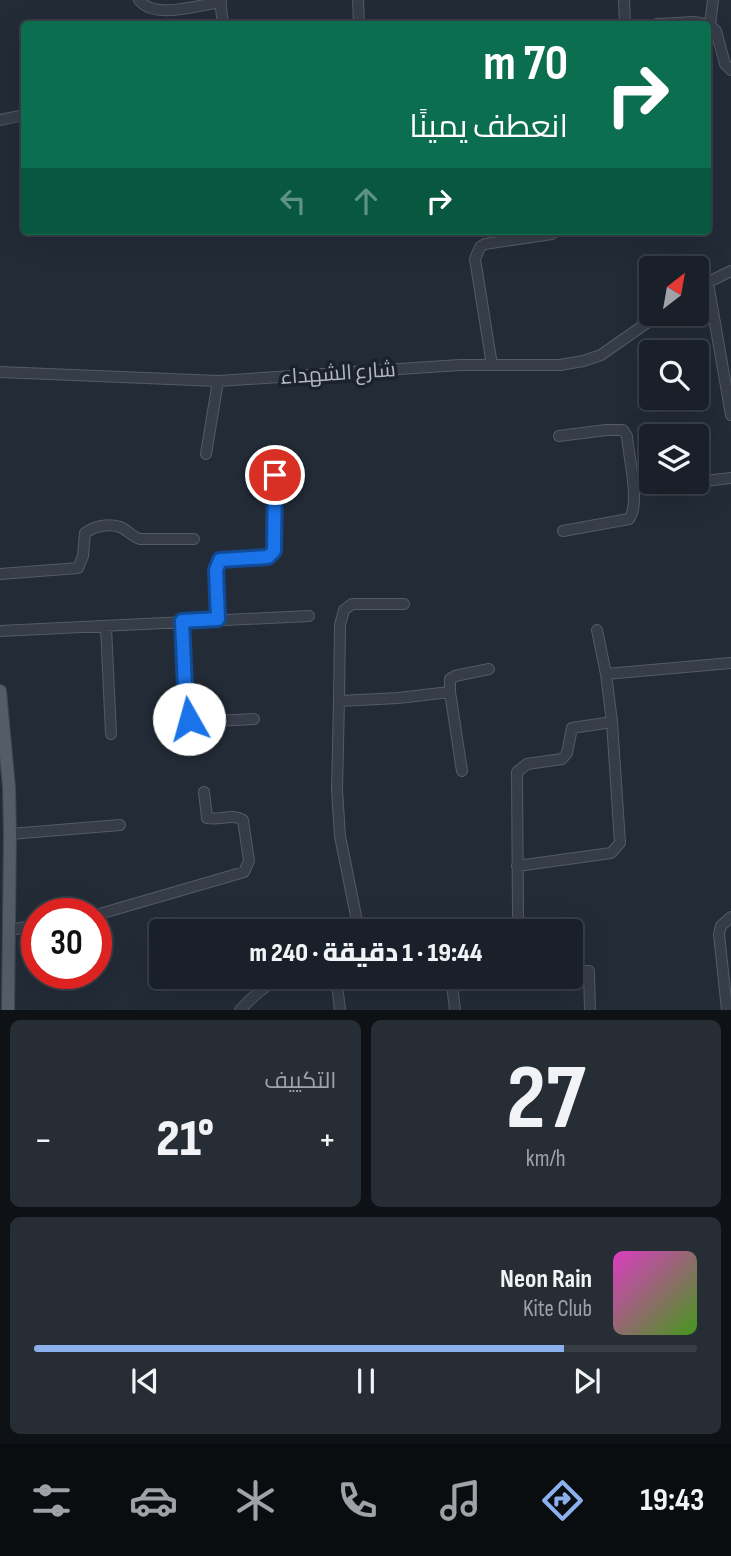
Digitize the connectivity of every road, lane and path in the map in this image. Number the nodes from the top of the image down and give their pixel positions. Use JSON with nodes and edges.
{"nodes":[{"id":1,"x":139,"y":0,"type":"edge"},
{"id":2,"x":358,"y":0,"type":"edge"},
{"id":3,"x":624,"y":0,"type":"edge"},
{"id":4,"x":713,"y":0,"type":"edge"},
{"id":5,"x":221,"y":1,"type":"edge"},
{"id":6,"x":223,"y":21,"type":"edge"},
{"id":7,"x":359,"y":21,"type":"edge"},
{"id":8,"x":625,"y":21,"type":"edge"},
{"id":9,"x":710,"y":21,"type":"edge"},
{"id":10,"x":711,"y":26,"type":"edge"},
{"id":11,"x":731,"y":70,"type":"edge"},
{"id":12,"x":21,"y":116,"type":"edge"},
{"id":13,"x":0,"y":120,"type":"edge"},
{"id":14,"x":545,"y":235,"type":"edge"},
{"id":15,"x":731,"y":271,"type":"edge"},
{"id":16,"x":709,"y":282,"type":"edge"},
{"id":17,"x":709,"y":289,"type":"edge"},
{"id":18,"x":642,"y":326,"type":"edge"},
{"id":19,"x":492,"y":365,"type":"junction"},
{"id":20,"x":0,"y":372,"type":"edge"},
{"id":21,"x":218,"y":381,"type":"junction"},
{"id":22,"x":731,"y":415,"type":"edge"},
{"id":23,"x":559,"y":436,"type":"dead end"},
{"id":24,"x":206,"y":454,"type":"dead end"},
{"id":25,"x":275,"y":475,"type":"dead end"},
{"id":26,"x":731,"y":478,"type":"edge"},
{"id":27,"x":633,"y":484,"type":"junction"},
{"id":28,"x":563,"y":531,"type":"dead end"},
{"id":29,"x":194,"y":539,"type":"dead end"},
{"id":30,"x":0,"y":574,"type":"edge"},
{"id":31,"x":404,"y":604,"type":"dead end"},
{"id":32,"x":309,"y":617,"type":"dead end"},
{"id":33,"x":218,"y":619,"type":"junction"},
{"id":34,"x":182,"y":621,"type":"junction"},
{"id":35,"x":106,"y":627,"type":"junction"},
{"id":36,"x":597,"y":630,"type":"dead end"},
{"id":37,"x":0,"y":631,"type":"edge"},
{"id":38,"x":731,"y":663,"type":"edge"},
{"id":39,"x":489,"y":669,"type":"dead end"},
{"id":40,"x":606,"y":674,"type":"junction"},
{"id":41,"x":0,"y":691,"type":"edge"},
{"id":42,"x":450,"y":692,"type":"junction"},
{"id":43,"x":339,"y":701,"type":"junction"},
{"id":44,"x":254,"y":719,"type":"dead end"},
{"id":45,"x":612,"y":722,"type":"junction"},
{"id":46,"x":111,"y":734,"type":"dead end"},
{"id":47,"x":463,"y":771,"type":"dead end"},
{"id":48,"x":204,"y":792,"type":"dead end"},
{"id":49,"x":120,"y":825,"type":"dead end"},
{"id":50,"x":10,"y":834,"type":"junction"},
{"id":51,"x":517,"y":866,"type":"junction"},
{"id":52,"x":112,"y":910,"type":"edge"},
{"id":53,"x":731,"y":916,"type":"edge"},
{"id":54,"x":357,"y":919,"type":"edge"},
{"id":55,"x":518,"y":919,"type":"edge"},
{"id":56,"x":21,"y":928,"type":"edge"},
{"id":57,"x":10,"y":930,"type":"junction"},
{"id":58,"x":583,"y":971,"type":"edge"},
{"id":59,"x":263,"y":989,"type":"edge"},
{"id":60,"x":338,"y":989,"type":"edge"},
{"id":61,"x":453,"y":989,"type":"edge"},
{"id":62,"x":728,"y":1005,"type":"edge"},
{"id":63,"x":8,"y":1010,"type":"edge"},
{"id":64,"x":240,"y":1010,"type":"edge"},
{"id":65,"x":340,"y":1010,"type":"edge"},
{"id":66,"x":455,"y":1010,"type":"edge"},
{"id":67,"x":590,"y":1010,"type":"edge"}],
"edges":[{"from":1,"to":5,"type":"street"},
{"from":2,"to":7,"type":"street"},
{"from":3,"to":8,"type":"street"},
{"from":4,"to":9,"type":"street"},
{"from":5,"to":6,"type":"street"},
{"from":10,"to":11,"type":"street"},
{"from":12,"to":13,"type":"street"},
{"from":14,"to":19,"type":"street"},
{"from":15,"to":16,"type":"street"},
{"from":17,"to":22,"type":"street"},
{"from":18,"to":19,"type":"street","name":"شارع الشهداء"},
{"from":19,"to":21,"type":"street","name":"شارع الشهداء"},
{"from":20,"to":21,"type":"street","name":"شارع الشهداء"},
{"from":21,"to":24,"type":"street"},
{"from":23,"to":27,"type":"street"},
{"from":25,"to":33,"type":"street"},
{"from":26,"to":27,"type":"street"},
{"from":27,"to":28,"type":"street"},
{"from":29,"to":30,"type":"street"},
{"from":31,"to":43,"type":"street"},
{"from":32,"to":33,"type":"street"},
{"from":33,"to":34,"type":"street"},
{"from":34,"to":35,"type":"street"},
{"from":34,"to":44,"type":"street"},
{"from":35,"to":37,"type":"street"},
{"from":35,"to":46,"type":"street"},
{"from":36,"to":40,"type":"street"},
{"from":38,"to":40,"type":"street"},
{"from":39,"to":42,"type":"street"},
{"from":40,"to":45,"type":"street"},
{"from":41,"to":50,"type":"main road"},
{"from":42,"to":43,"type":"street"},
{"from":42,"to":47,"type":"street"},
{"from":43,"to":54,"type":"street"},
{"from":45,"to":51,"type":"street"},
{"from":45,"to":51,"type":"street"},
{"from":48,"to":52,"type":"street"},
{"from":49,"to":50,"type":"street"},
{"from":50,"to":57,"type":"main road"},
{"from":51,"to":55,"type":"street"},
{"from":53,"to":62,"type":"street"},
{"from":56,"to":57,"type":"street"},
{"from":57,"to":63,"type":"main road"},
{"from":58,"to":67,"type":"street"},
{"from":59,"to":64,"type":"street"},
{"from":60,"to":65,"type":"street"},
{"from":61,"to":66,"type":"street"}]}
